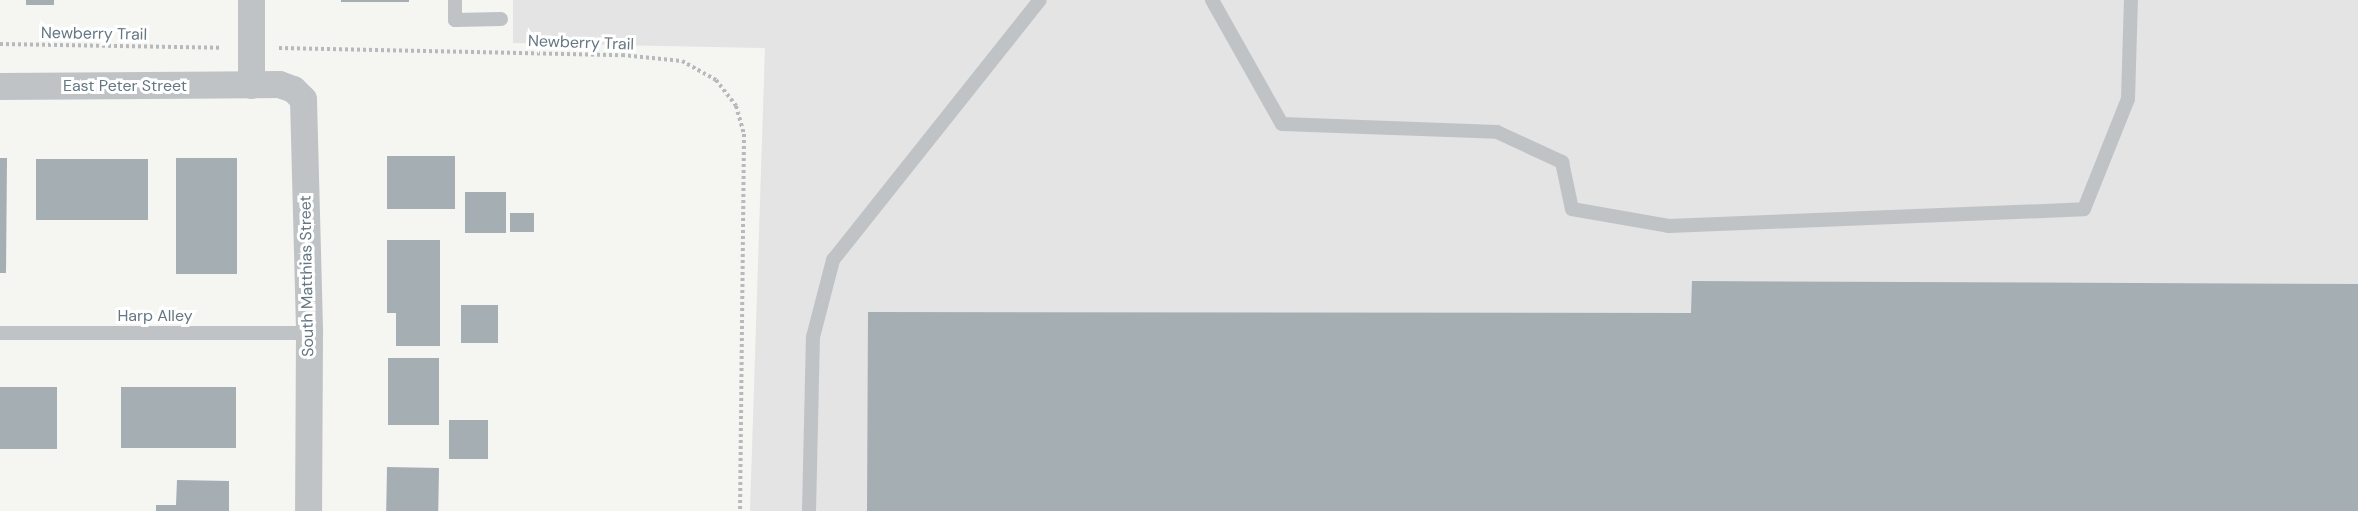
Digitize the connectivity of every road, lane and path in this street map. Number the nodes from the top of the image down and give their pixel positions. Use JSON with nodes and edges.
{"nodes":[{"id":1,"x":251,"y":0,"type":"edge"},
{"id":2,"x":455,"y":0,"type":"edge"},
{"id":3,"x":1040,"y":0,"type":"edge"},
{"id":4,"x":1212,"y":0,"type":"edge"},
{"id":5,"x":2131,"y":0,"type":"edge"},
{"id":6,"x":501,"y":19,"type":"dead end"},
{"id":7,"x":0,"y":44,"type":"edge"},
{"id":8,"x":250,"y":48,"type":"junction"},
{"id":9,"x":251,"y":85,"type":"junction"},
{"id":10,"x":0,"y":86,"type":"edge"},
{"id":11,"x":0,"y":333,"type":"edge"},
{"id":12,"x":309,"y":333,"type":"junction"},
{"id":13,"x":308,"y":511,"type":"edge"},
{"id":14,"x":740,"y":511,"type":"edge"},
{"id":15,"x":809,"y":511,"type":"edge"}],
"edges":[{"from":1,"to":8,"type":"street"},
{"from":2,"to":6,"type":"lane"},
{"from":3,"to":15,"type":"lane"},
{"from":4,"to":5,"type":"lane"},
{"from":7,"to":8,"type":"path","name":"Newberry Trail"},
{"from":8,"to":9,"type":"street"},
{"from":8,"to":14,"type":"path","name":"Newberry Trail"},
{"from":9,"to":10,"type":"street","name":"East Peter Street"},
{"from":9,"to":12,"type":"street","name":"South Matthias Street"},
{"from":11,"to":12,"type":"lane","name":"Harp Alley"},
{"from":12,"to":13,"type":"street","name":"South Matthias Street"}]}
